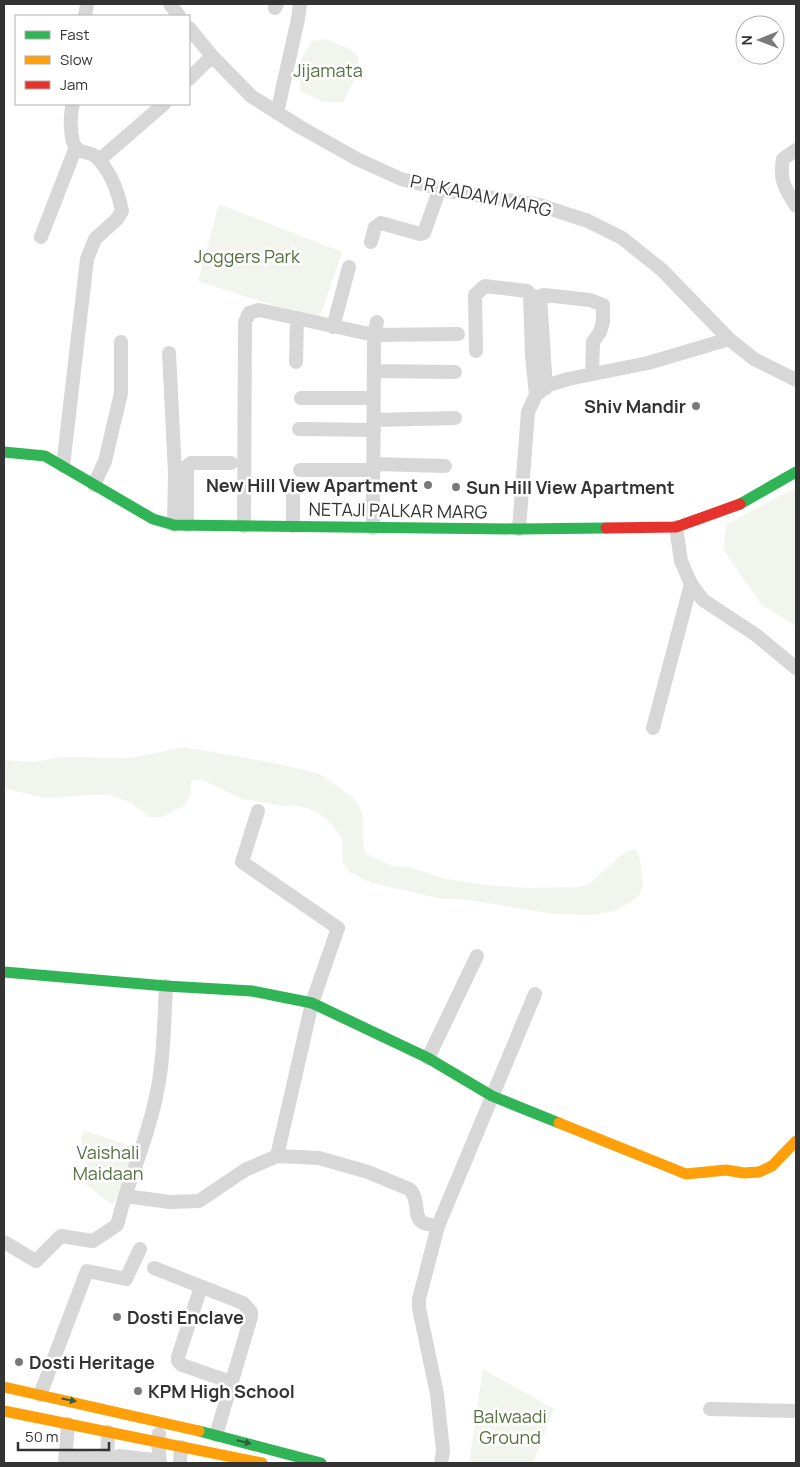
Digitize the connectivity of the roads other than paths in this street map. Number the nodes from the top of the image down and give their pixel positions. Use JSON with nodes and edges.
{"nodes":[{"id":1,"x":170,"y":4,"type":"edge"},
{"id":2,"x":300,"y":4,"type":"edge"},
{"id":3,"x":178,"y":15,"type":"edge"},
{"id":4,"x":190,"y":29,"type":"edge"},
{"id":5,"x":212,"y":56,"type":"junction"},
{"id":6,"x":190,"y":78,"type":"edge"},
{"id":7,"x":73,"y":105,"type":"edge"},
{"id":8,"x":163,"y":105,"type":"edge"},
{"id":9,"x":277,"y":112,"type":"junction"},
{"id":10,"x":76,"y":147,"type":"junction"},
{"id":11,"x":796,"y":150,"type":"edge"},
{"id":12,"x":105,"y":155,"type":"dead end"},
{"id":13,"x":440,"y":188,"type":"junction"},
{"id":14,"x":796,"y":206,"type":"edge"},
{"id":15,"x":41,"y":237,"type":"dead end"},
{"id":16,"x":371,"y":242,"type":"dead end"},
{"id":17,"x":349,"y":267,"type":"dead end"},
{"id":18,"x":297,"y":318,"type":"junction"},
{"id":19,"x":333,"y":327,"type":"junction"},
{"id":20,"x":376,"y":329,"type":"junction"},
{"id":21,"x":458,"y":334,"type":"dead end"},
{"id":22,"x":729,"y":339,"type":"junction"},
{"id":23,"x":121,"y":342,"type":"dead end"},
{"id":24,"x":476,"y":351,"type":"dead end"},
{"id":25,"x":169,"y":353,"type":"dead end"},
{"id":26,"x":296,"y":362,"type":"dead end"},
{"id":27,"x":375,"y":371,"type":"junction"},
{"id":28,"x":456,"y":372,"type":"dead end"},
{"id":29,"x":592,"y":374,"type":"junction"},
{"id":30,"x":796,"y":380,"type":"edge"},
{"id":31,"x":541,"y":391,"type":"junction"},
{"id":32,"x":301,"y":398,"type":"dead end"},
{"id":33,"x":374,"y":398,"type":"junction"},
{"id":34,"x":455,"y":418,"type":"dead end"},
{"id":35,"x":374,"y":425,"type":"junction"},
{"id":36,"x":299,"y":429,"type":"dead end"},
{"id":37,"x":4,"y":452,"type":"edge"},
{"id":38,"x":231,"y":462,"type":"dead end"},
{"id":39,"x":63,"y":466,"type":"junction"},
{"id":40,"x":445,"y":466,"type":"dead end"},
{"id":41,"x":374,"y":467,"type":"junction"},
{"id":42,"x":300,"y":470,"type":"dead end"},
{"id":43,"x":796,"y":472,"type":"edge"},
{"id":44,"x":94,"y":485,"type":"junction"},
{"id":45,"x":293,"y":488,"type":"dead end"},
{"id":46,"x":180,"y":525,"type":"junction"},
{"id":47,"x":244,"y":526,"type":"junction"},
{"id":48,"x":293,"y":526,"type":"junction"},
{"id":49,"x":676,"y":527,"type":"junction"},
{"id":50,"x":373,"y":528,"type":"junction"},
{"id":51,"x":518,"y":530,"type":"junction"},
{"id":52,"x":691,"y":584,"type":"junction"},
{"id":53,"x":796,"y":668,"type":"edge"},
{"id":54,"x":653,"y":728,"type":"dead end"},
{"id":55,"x":258,"y":811,"type":"dead end"},
{"id":56,"x":477,"y":956,"type":"dead end"},
{"id":57,"x":4,"y":972,"type":"edge"},
{"id":58,"x":166,"y":986,"type":"junction"},
{"id":59,"x":535,"y":994,"type":"dead end"},
{"id":60,"x":312,"y":1003,"type":"junction"},
{"id":61,"x":428,"y":1058,"type":"junction"},
{"id":62,"x":492,"y":1096,"type":"junction"},
{"id":63,"x":796,"y":1141,"type":"edge"},
{"id":64,"x":278,"y":1156,"type":"junction"},
{"id":65,"x":125,"y":1196,"type":"junction"},
{"id":66,"x":438,"y":1226,"type":"junction"},
{"id":67,"x":4,"y":1242,"type":"edge"},
{"id":68,"x":140,"y":1249,"type":"dead end"},
{"id":69,"x":154,"y":1268,"type":"dead end"},
{"id":70,"x":201,"y":1286,"type":"junction"},
{"id":71,"x":231,"y":1382,"type":"junction"},
{"id":72,"x":4,"y":1387,"type":"edge"},
{"id":73,"x":36,"y":1394,"type":"junction"},
{"id":74,"x":100,"y":1407,"type":"junction"},
{"id":75,"x":710,"y":1408,"type":"dead end"},
{"id":76,"x":4,"y":1411,"type":"edge"},
{"id":77,"x":796,"y":1411,"type":"edge"},
{"id":78,"x":28,"y":1416,"type":"junction"},
{"id":79,"x":161,"y":1422,"type":"junction"},
{"id":80,"x":68,"y":1424,"type":"junction"},
{"id":81,"x":108,"y":1432,"type":"junction"},
{"id":82,"x":216,"y":1435,"type":"junction"},
{"id":83,"x":158,"y":1443,"type":"junction"},
{"id":84,"x":180,"y":1447,"type":"junction"},
{"id":85,"x":272,"y":1449,"type":"junction"},
{"id":86,"x":65,"y":1460,"type":"edge"},
{"id":87,"x":113,"y":1460,"type":"edge"},
{"id":88,"x":157,"y":1462,"type":"edge"},
{"id":89,"x":180,"y":1463,"type":"edge"},
{"id":90,"x":262,"y":1463,"type":"edge"},
{"id":91,"x":267,"y":1463,"type":"edge"},
{"id":92,"x":321,"y":1463,"type":"edge"},
{"id":93,"x":441,"y":1463,"type":"edge"}],
"edges":[{"from":1,"to":3,"type":"street"},
{"from":2,"to":9,"type":"street"},
{"from":4,"to":5,"type":"street","name":"P R KADAM MARG"},
{"from":5,"to":6,"type":"street"},
{"from":5,"to":9,"type":"street","name":"P R KADAM MARG"},
{"from":7,"to":10,"type":"street"},
{"from":8,"to":12,"type":"street"},
{"from":9,"to":13,"type":"street","name":"P R KADAM MARG"},
{"from":10,"to":15,"type":"street"},
{"from":10,"to":39,"type":"street"},
{"from":11,"to":14,"type":"street"},
{"from":13,"to":16,"type":"street"},
{"from":13,"to":22,"type":"street","name":"P R KADAM MARG"},
{"from":17,"to":19,"type":"street"},
{"from":18,"to":19,"type":"street"},
{"from":18,"to":26,"type":"street"},
{"from":18,"to":47,"type":"street"},
{"from":19,"to":20,"type":"street"},
{"from":20,"to":21,"type":"street"},
{"from":20,"to":27,"type":"street"},
{"from":22,"to":29,"type":"street"},
{"from":22,"to":30,"type":"street","name":"P R KADAM MARG"},
{"from":23,"to":44,"type":"street"},
{"from":24,"to":31,"type":"street"},
{"from":25,"to":46,"type":"street"},
{"from":27,"to":28,"type":"street"},
{"from":27,"to":33,"type":"street"},
{"from":29,"to":31,"type":"street"},
{"from":29,"to":31,"type":"street"},
{"from":31,"to":51,"type":"street"},
{"from":32,"to":33,"type":"street"},
{"from":33,"to":35,"type":"street"},
{"from":34,"to":35,"type":"street"},
{"from":35,"to":36,"type":"street"},
{"from":35,"to":41,"type":"street"},
{"from":37,"to":39,"type":"street","name":"NETAJI PALKAR MARG"},
{"from":38,"to":46,"type":"street"},
{"from":39,"to":44,"type":"street","name":"NETAJI PALKAR MARG"},
{"from":40,"to":41,"type":"street"},
{"from":41,"to":42,"type":"street"},
{"from":41,"to":50,"type":"street"},
{"from":43,"to":49,"type":"street","name":"NETAJI PALKAR MARG"},
{"from":44,"to":46,"type":"street","name":"NETAJI PALKAR MARG"},
{"from":45,"to":48,"type":"street"},
{"from":46,"to":47,"type":"street","name":"NETAJI PALKAR MARG"},
{"from":47,"to":48,"type":"street","name":"NETAJI PALKAR MARG"},
{"from":48,"to":50,"type":"street","name":"NETAJI PALKAR MARG"},
{"from":49,"to":51,"type":"street","name":"NETAJI PALKAR MARG"},
{"from":49,"to":52,"type":"street"},
{"from":50,"to":51,"type":"street","name":"NETAJI PALKAR MARG"},
{"from":52,"to":53,"type":"street"},
{"from":52,"to":54,"type":"street"},
{"from":55,"to":60,"type":"street"},
{"from":56,"to":61,"type":"street"},
{"from":57,"to":58,"type":"street"},
{"from":58,"to":60,"type":"street"},
{"from":58,"to":65,"type":"street"},
{"from":59,"to":62,"type":"street"},
{"from":60,"to":61,"type":"street"},
{"from":60,"to":64,"type":"street"},
{"from":61,"to":62,"type":"street"},
{"from":62,"to":63,"type":"street"},
{"from":62,"to":66,"type":"street"},
{"from":64,"to":65,"type":"street"},
{"from":64,"to":66,"type":"street"},
{"from":65,"to":67,"type":"street"},
{"from":66,"to":93,"type":"street"},
{"from":68,"to":73,"type":"street"},
{"from":69,"to":70,"type":"street"},
{"from":70,"to":71,"type":"street"},
{"from":70,"to":71,"type":"street"},
{"from":71,"to":82,"type":"street"},
{"from":72,"to":73,"type":"street"},
{"from":73,"to":74,"type":"street","one_way":true},
{"from":73,"to":78,"type":"street"},
{"from":74,"to":79,"type":"street"},
{"from":74,"to":81,"type":"street"},
{"from":75,"to":77,"type":"street"},
{"from":76,"to":78,"type":"street"},
{"from":78,"to":80,"type":"street"},
{"from":79,"to":82,"type":"street"},
{"from":79,"to":83,"type":"street"},
{"from":80,"to":81,"type":"street"},
{"from":80,"to":86,"type":"street"},
{"from":81,"to":83,"type":"street"},
{"from":81,"to":87,"type":"street"},
{"from":82,"to":85,"type":"street","one_way":true},
{"from":83,"to":84,"type":"street"},
{"from":83,"to":88,"type":"street"},
{"from":84,"to":89,"type":"street"},
{"from":84,"to":90,"type":"street"},
{"from":85,"to":91,"type":"street"},
{"from":85,"to":92,"type":"street"},
{"from":86,"to":87,"type":"street"},
{"from":87,"to":88,"type":"street"}]}
